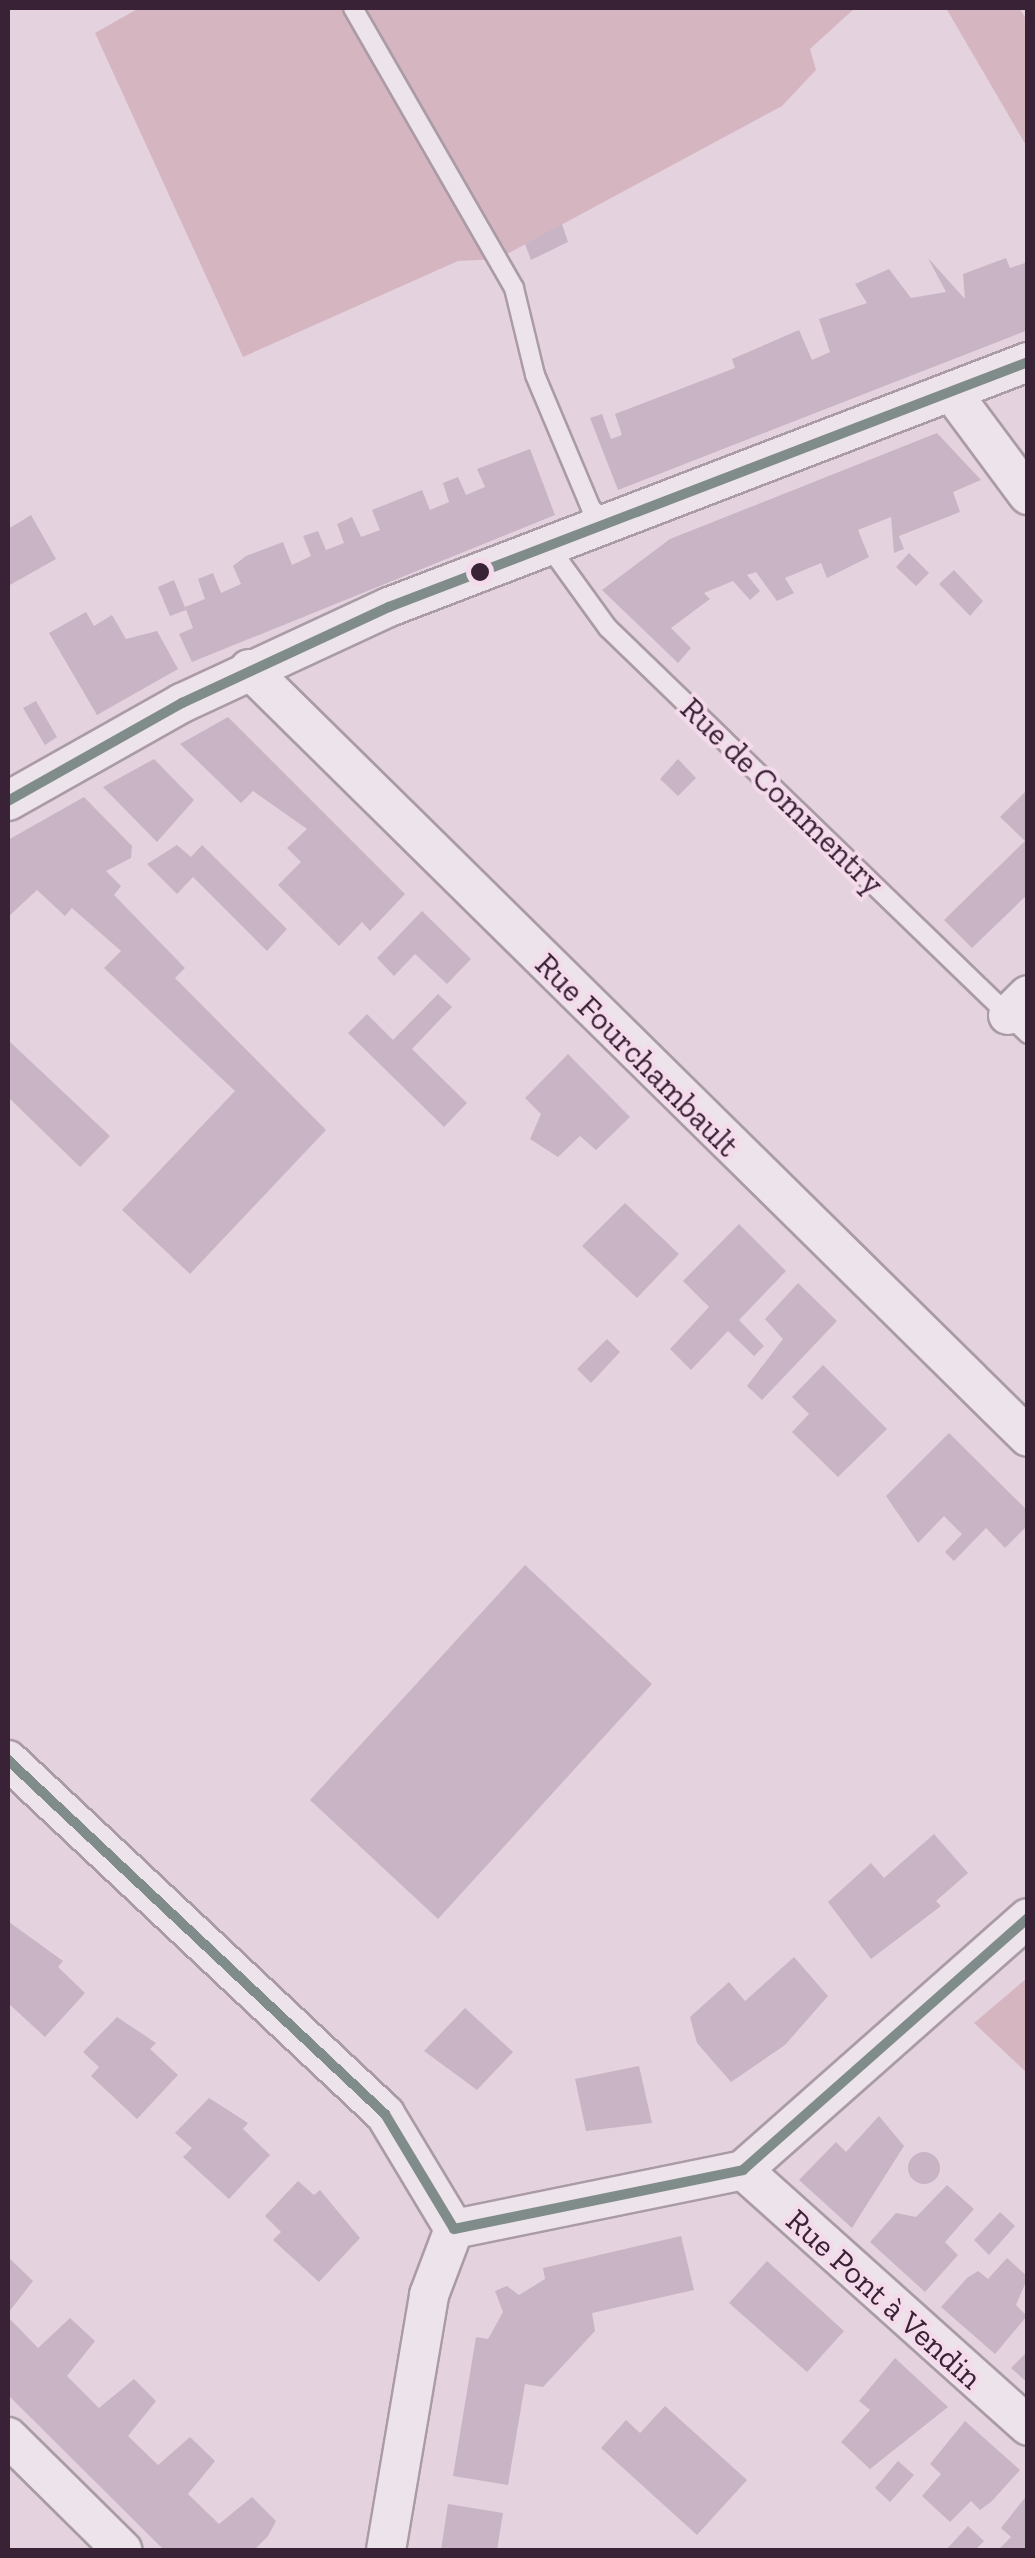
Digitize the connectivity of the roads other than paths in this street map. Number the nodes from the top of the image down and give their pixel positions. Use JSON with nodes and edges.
{"nodes":[{"id":1,"x":354,"y":8,"type":"edge"},
{"id":2,"x":1028,"y":362,"type":"edge"},
{"id":3,"x":953,"y":394,"type":"junction"},
{"id":4,"x":1028,"y":494,"type":"edge"},
{"id":5,"x":605,"y":522,"type":"junction"},
{"id":6,"x":550,"y":548,"type":"junction"},
{"id":7,"x":250,"y":670,"type":"junction"},
{"id":8,"x":8,"y":802,"type":"edge"},
{"id":9,"x":1021,"y":1015,"type":"edge"},
{"id":10,"x":1028,"y":1436,"type":"edge"},
{"id":11,"x":8,"y":1760,"type":"edge"},
{"id":12,"x":1028,"y":1918,"type":"edge"},
{"id":13,"x":742,"y":2170,"type":"junction"},
{"id":14,"x":454,"y":2229,"type":"junction"},
{"id":15,"x":1028,"y":2426,"type":"edge"},
{"id":16,"x":8,"y":2437,"type":"edge"},
{"id":17,"x":122,"y":2550,"type":"edge"},
{"id":18,"x":386,"y":2550,"type":"edge"}],
"edges":[{"from":1,"to":5,"type":"lane"},
{"from":2,"to":3,"type":"street"},
{"from":3,"to":4,"type":"street"},
{"from":3,"to":5,"type":"street"},
{"from":5,"to":6,"type":"street"},
{"from":6,"to":7,"type":"street"},
{"from":6,"to":9,"type":"lane","name":"Rue de Commentry"},
{"from":7,"to":8,"type":"street"},
{"from":7,"to":10,"type":"street","name":"Rue Fourchambault"},
{"from":11,"to":14,"type":"street"},
{"from":12,"to":13,"type":"street"},
{"from":13,"to":14,"type":"street"},
{"from":13,"to":15,"type":"street","name":"Rue Pont à Vendin"},
{"from":14,"to":18,"type":"street"},
{"from":16,"to":17,"type":"street"}]}
